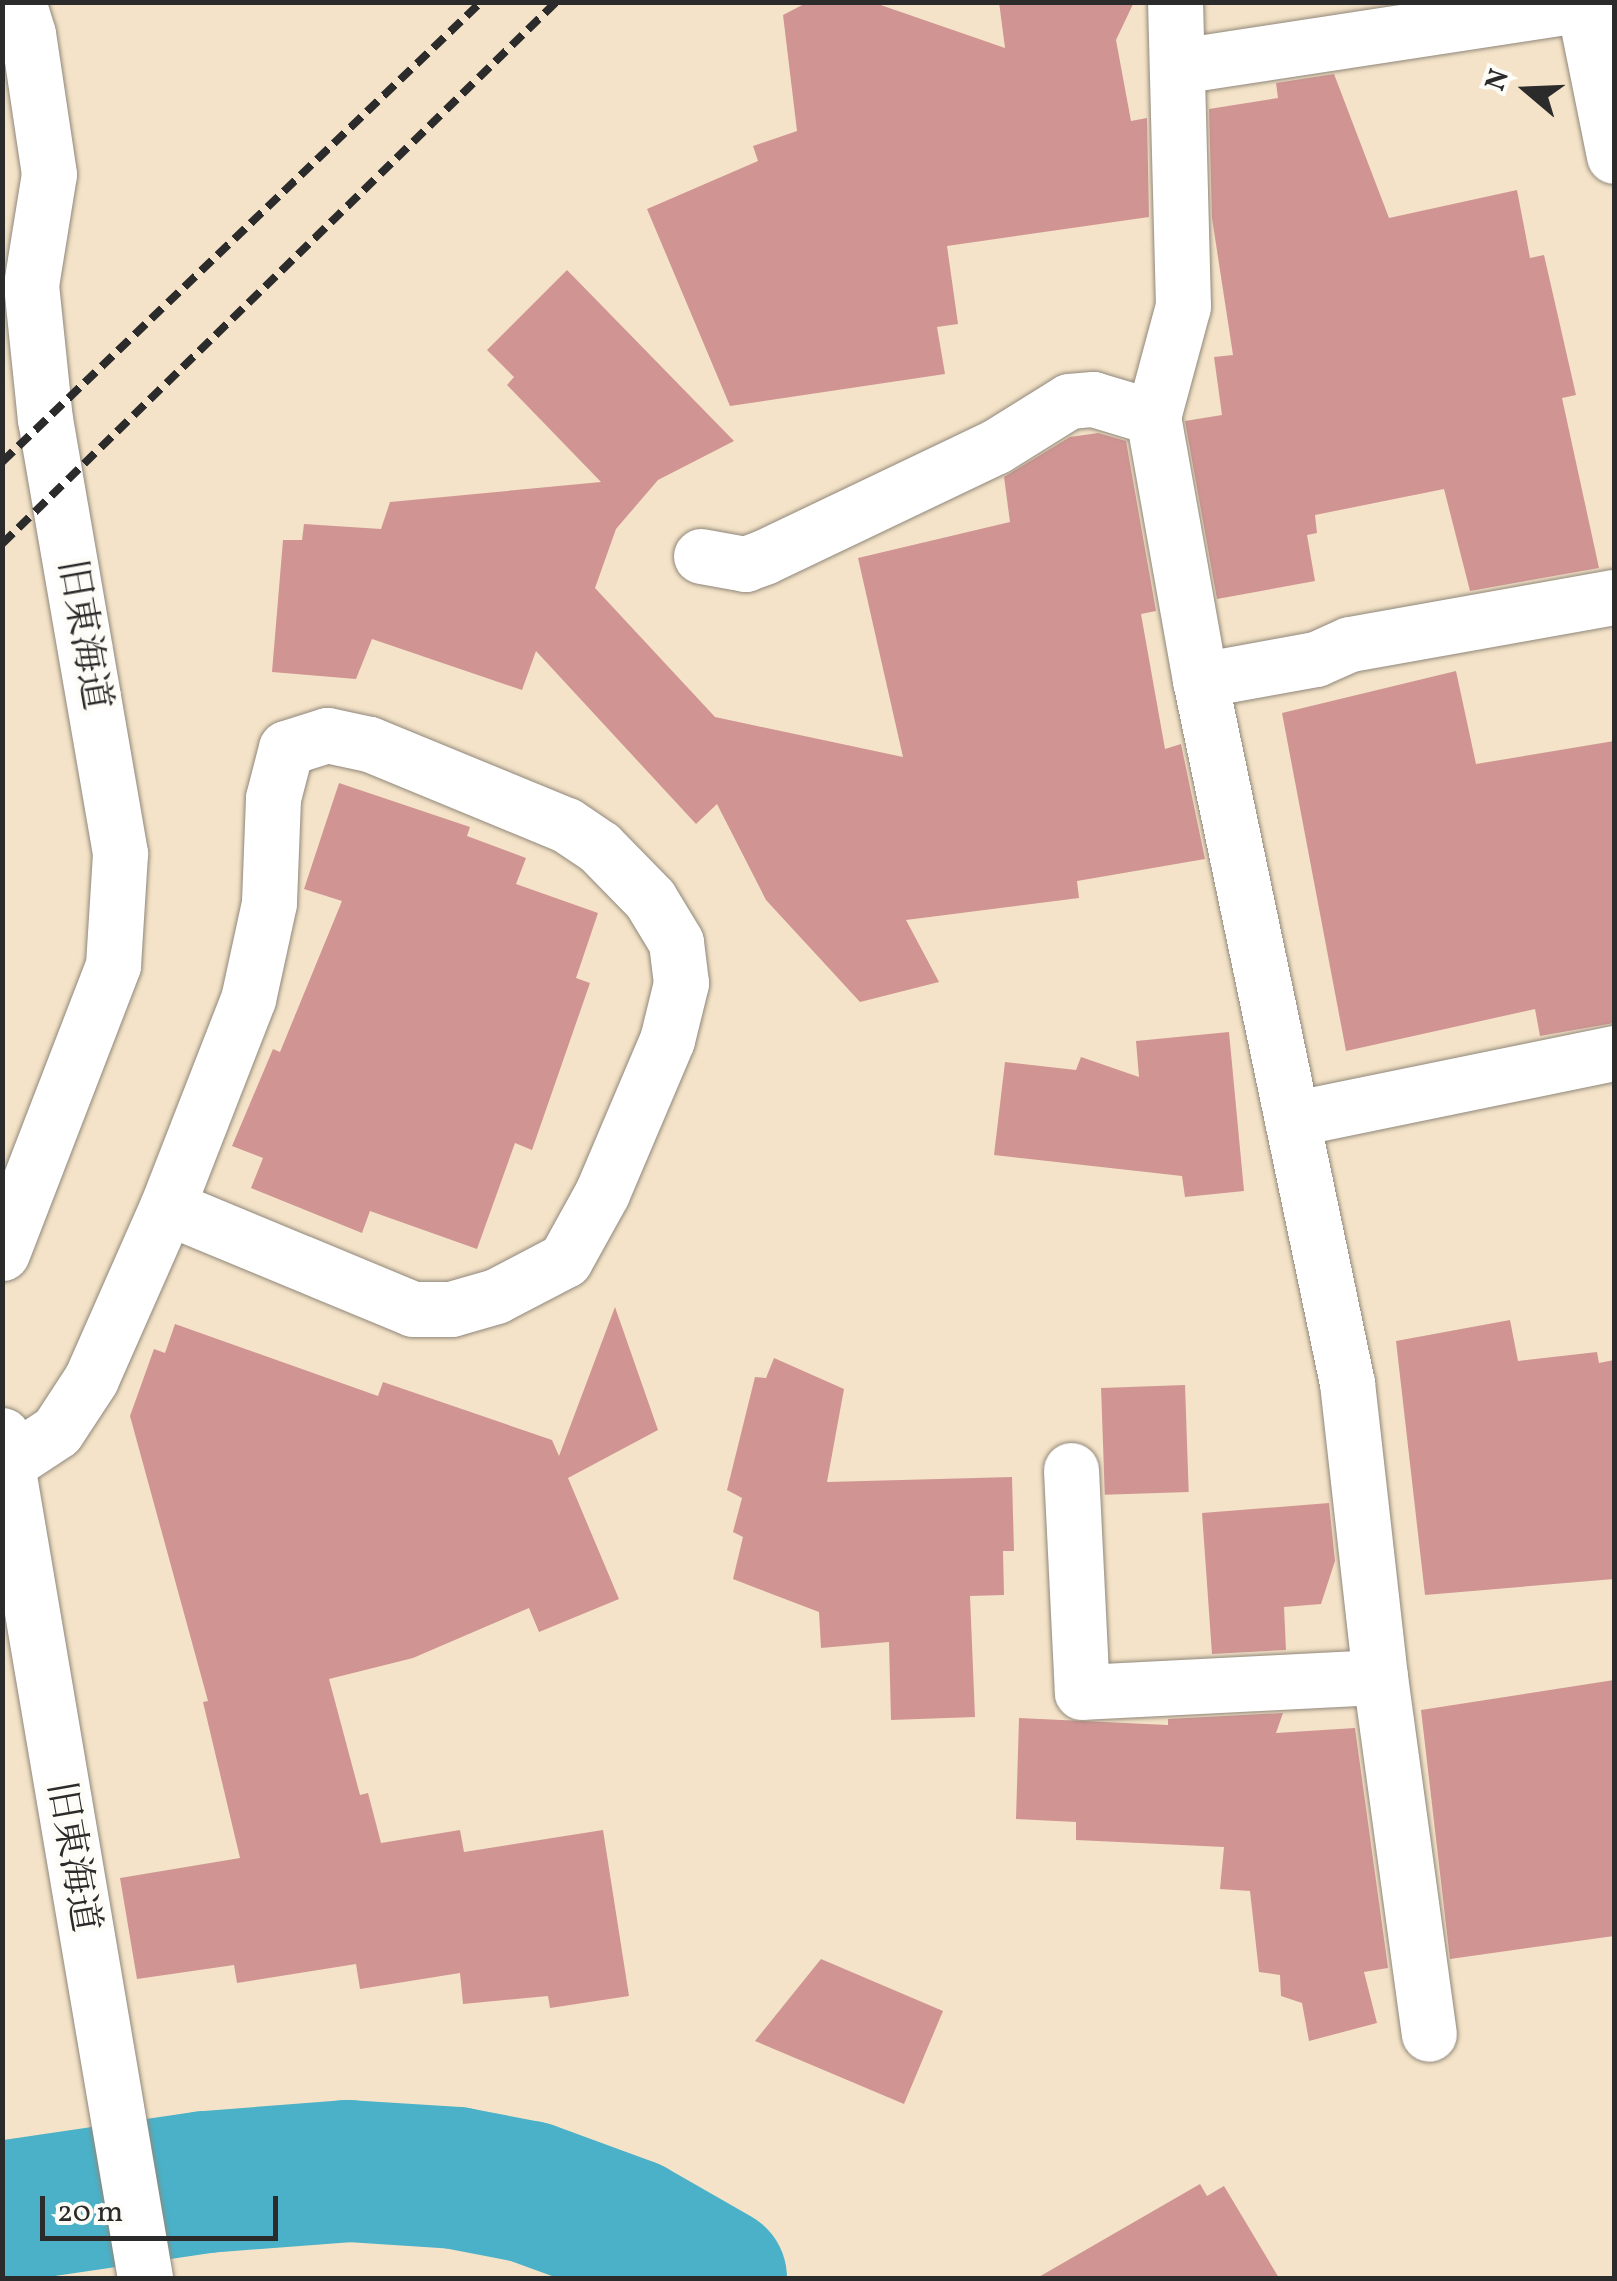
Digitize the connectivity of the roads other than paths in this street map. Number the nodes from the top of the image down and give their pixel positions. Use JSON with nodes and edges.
{"nodes":[{"id":1,"x":18,"y":2,"type":"edge"},
{"id":2,"x":1176,"y":2,"type":"edge"},
{"id":3,"x":1583,"y":4,"type":"edge"},
{"id":4,"x":1178,"y":66,"type":"junction"},
{"id":5,"x":1614,"y":156,"type":"edge"},
{"id":6,"x":1153,"y":418,"type":"junction"},
{"id":7,"x":700,"y":556,"type":"dead end"},
{"id":8,"x":1614,"y":596,"type":"edge"},
{"id":9,"x":1200,"y":680,"type":"junction"},
{"id":10,"x":1614,"y":1053,"type":"edge"},
{"id":11,"x":1292,"y":1120,"type":"junction"},
{"id":12,"x":167,"y":1208,"type":"junction"},
{"id":13,"x":2,"y":1253,"type":"edge"},
{"id":14,"x":6,"y":1448,"type":"edge"},
{"id":15,"x":1071,"y":1470,"type":"dead end"},
{"id":16,"x":1380,"y":1676,"type":"junction"},
{"id":17,"x":1429,"y":2034,"type":"dead end"},
{"id":18,"x":145,"y":2278,"type":"edge"}],
"edges":[{"from":1,"to":13,"type":"street","name":"旧東海道"},
{"from":2,"to":4,"type":"street"},
{"from":3,"to":4,"type":"street"},
{"from":3,"to":5,"type":"street"},
{"from":4,"to":6,"type":"street"},
{"from":6,"to":7,"type":"street"},
{"from":6,"to":9,"type":"street"},
{"from":8,"to":9,"type":"street"},
{"from":9,"to":11,"type":"street"},
{"from":10,"to":11,"type":"street"},
{"from":11,"to":16,"type":"street"},
{"from":12,"to":12,"type":"street"},
{"from":12,"to":14,"type":"street"},
{"from":14,"to":18,"type":"street","name":"旧東海道"},
{"from":15,"to":16,"type":"street"},
{"from":16,"to":17,"type":"street"}]}
